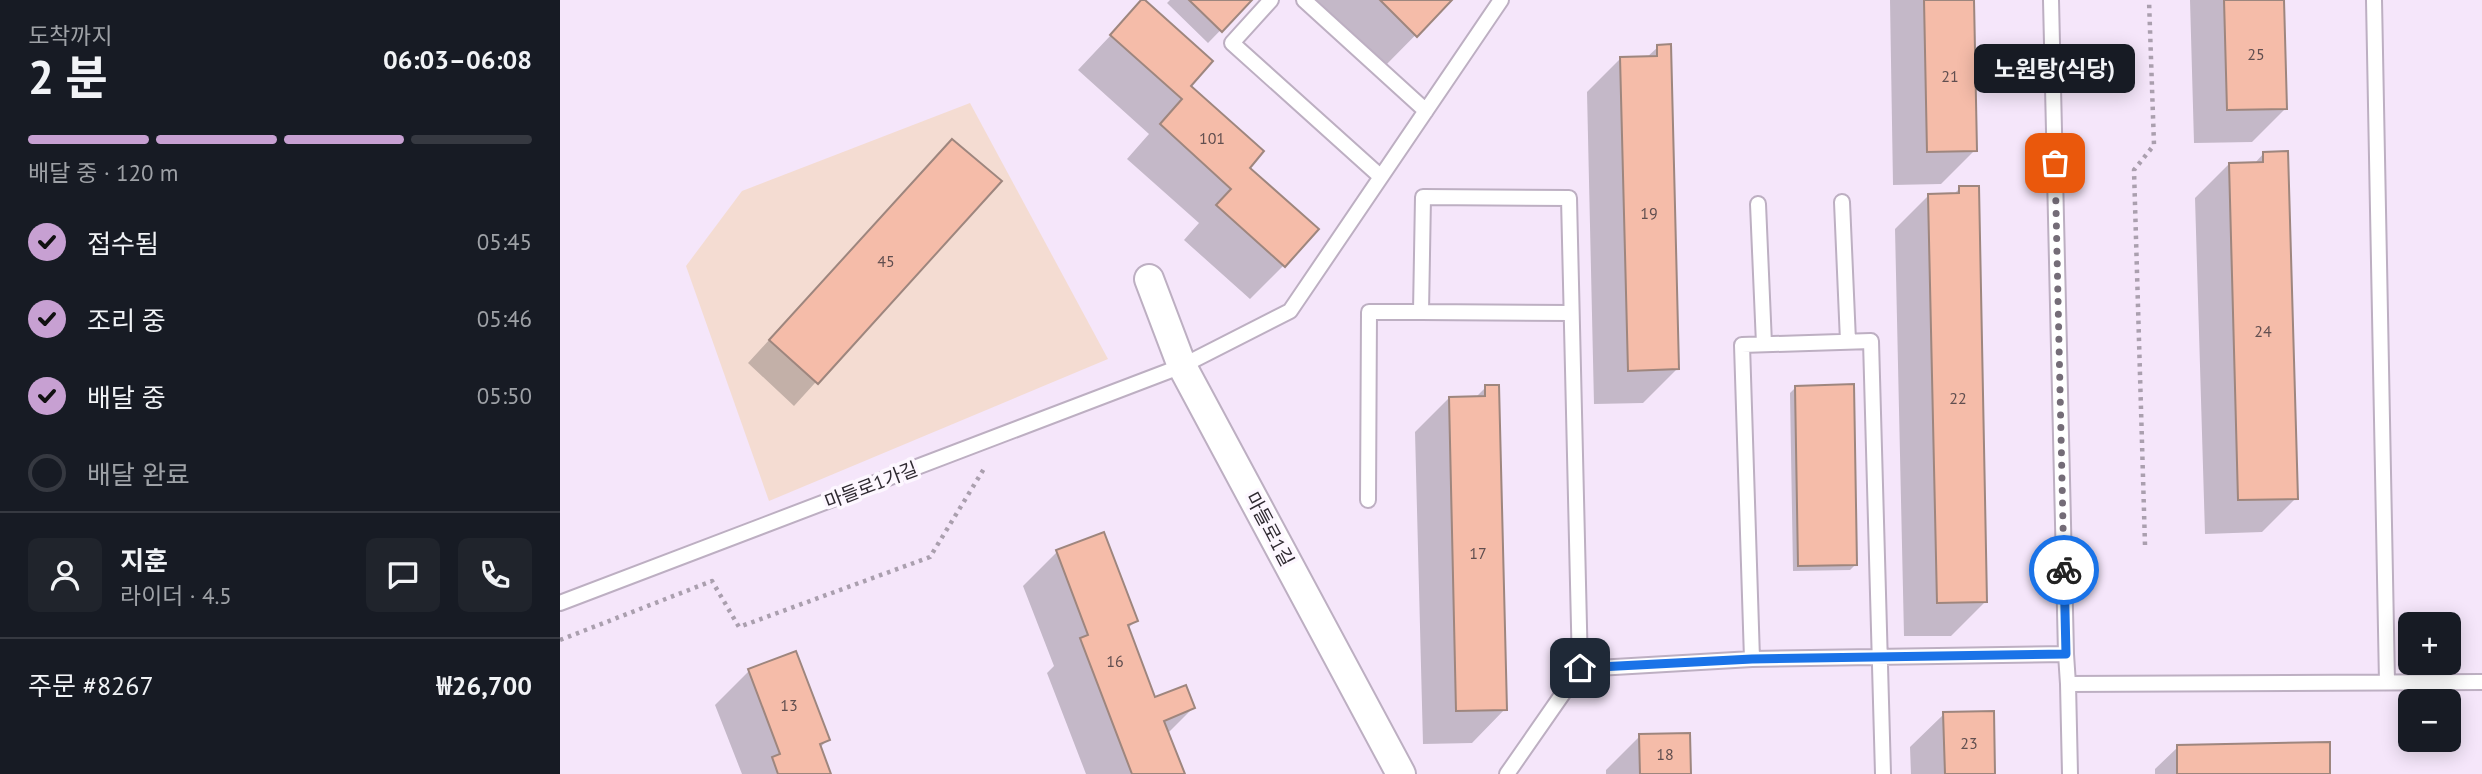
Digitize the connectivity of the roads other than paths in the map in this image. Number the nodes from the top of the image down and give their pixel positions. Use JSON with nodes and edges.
{"nodes":[{"id":1,"x":1271,"y":0,"type":"edge"},
{"id":2,"x":1304,"y":0,"type":"edge"},
{"id":3,"x":1500,"y":0,"type":"edge"},
{"id":4,"x":2051,"y":0,"type":"edge"},
{"id":5,"x":2374,"y":0,"type":"edge"},
{"id":6,"x":1426,"y":111,"type":"junction"},
{"id":7,"x":1381,"y":177,"type":"junction"},
{"id":8,"x":1842,"y":202,"type":"dead end"},
{"id":9,"x":1758,"y":204,"type":"dead end"},
{"id":10,"x":1149,"y":279,"type":"dead end"},
{"id":11,"x":1421,"y":312,"type":"junction"},
{"id":12,"x":1571,"y":313,"type":"junction"},
{"id":13,"x":1847,"y":341,"type":"junction"},
{"id":14,"x":1764,"y":344,"type":"junction"},
{"id":15,"x":1182,"y":366,"type":"junction"},
{"id":16,"x":1368,"y":500,"type":"dead end"},
{"id":17,"x":560,"y":603,"type":"edge"},
{"id":18,"x":2066,"y":654,"type":"junction"},
{"id":19,"x":1879,"y":657,"type":"junction"},
{"id":20,"x":1752,"y":659,"type":"junction"},
{"id":21,"x":1580,"y":668,"type":"junction"},
{"id":22,"x":2387,"y":682,"type":"junction"},
{"id":23,"x":2482,"y":682,"type":"edge"},
{"id":24,"x":2068,"y":684,"type":"junction"},
{"id":25,"x":1401,"y":774,"type":"edge"},
{"id":26,"x":1507,"y":774,"type":"edge"},
{"id":27,"x":1883,"y":774,"type":"edge"},
{"id":28,"x":2070,"y":774,"type":"edge"}],
"edges":[{"from":1,"to":7,"type":"lane"},
{"from":2,"to":6,"type":"lane"},
{"from":3,"to":6,"type":"lane","name":"마들로1가길"},
{"from":4,"to":18,"type":"lane"},
{"from":5,"to":22,"type":"lane"},
{"from":6,"to":7,"type":"lane","name":"마들로1가길"},
{"from":7,"to":15,"type":"lane","name":"마들로1가길"},
{"from":8,"to":13,"type":"lane"},
{"from":9,"to":14,"type":"lane"},
{"from":10,"to":15,"type":"street","name":"마들로1길"},
{"from":11,"to":12,"type":"lane"},
{"from":11,"to":12,"type":"lane"},
{"from":11,"to":16,"type":"lane"},
{"from":12,"to":21,"type":"lane"},
{"from":13,"to":14,"type":"lane"},
{"from":13,"to":19,"type":"lane"},
{"from":14,"to":20,"type":"lane"},
{"from":15,"to":17,"type":"lane","name":"마들로1가길"},
{"from":15,"to":25,"type":"street","name":"마들로1길"},
{"from":18,"to":19,"type":"lane"},
{"from":18,"to":24,"type":"lane"},
{"from":19,"to":20,"type":"lane"},
{"from":19,"to":27,"type":"lane"},
{"from":20,"to":21,"type":"lane"},
{"from":21,"to":26,"type":"lane"},
{"from":22,"to":23,"type":"lane"},
{"from":22,"to":24,"type":"lane"},
{"from":24,"to":28,"type":"lane"}]}
